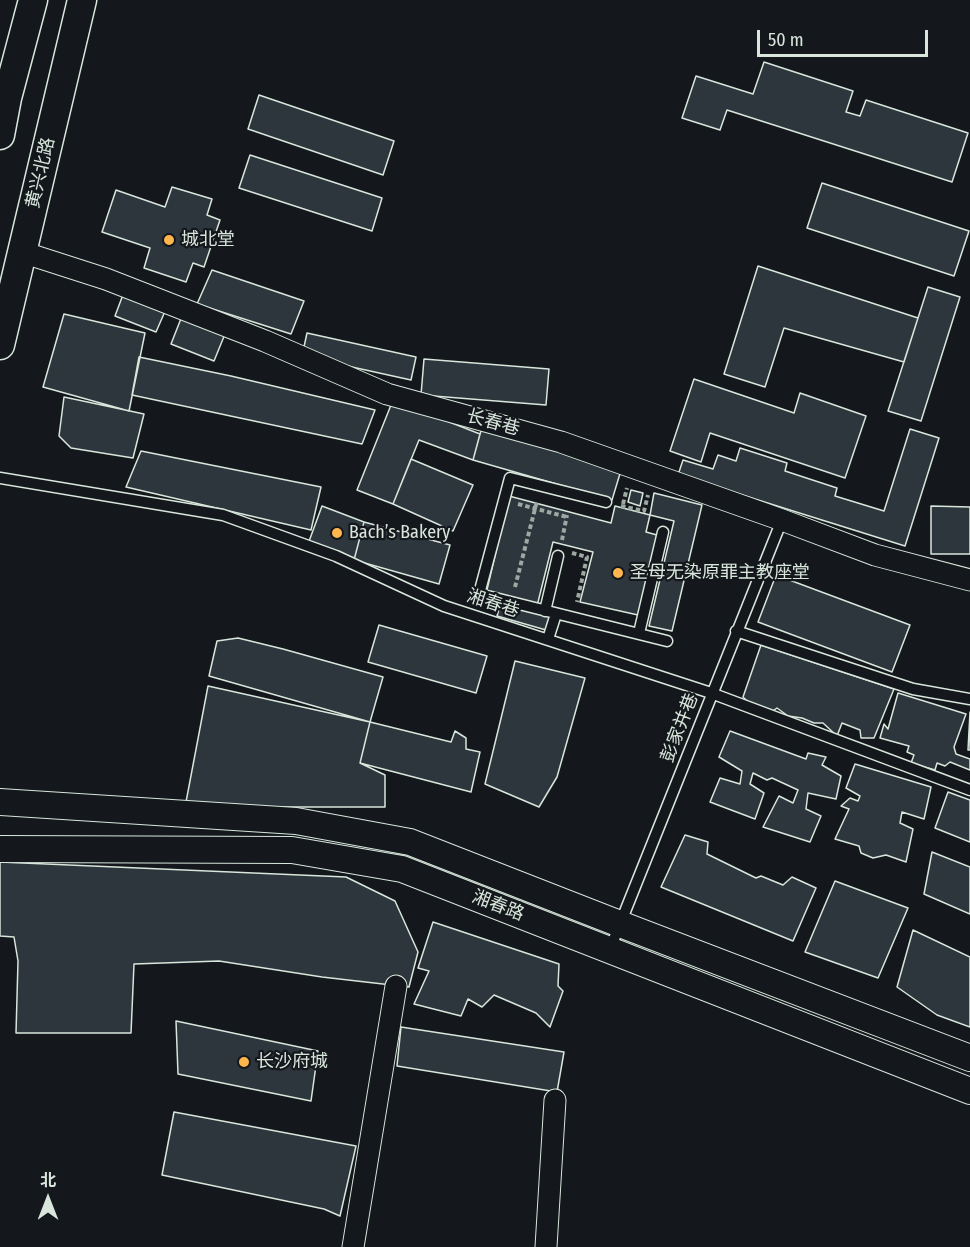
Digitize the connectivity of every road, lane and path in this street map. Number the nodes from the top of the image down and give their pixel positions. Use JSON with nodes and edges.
{"nodes":[{"id":1,"x":33,"y":0,"type":"edge"},
{"id":2,"x":82,"y":0,"type":"edge"},
{"id":3,"x":0,"y":135,"type":"edge"},
{"id":4,"x":22,"y":252,"type":"junction"},
{"id":5,"x":0,"y":345,"type":"edge"},
{"id":6,"x":0,"y":477,"type":"edge"},
{"id":7,"x":541,"y":486,"type":"junction"},
{"id":8,"x":628,"y":486,"type":"dead end"},
{"id":9,"x":649,"y":491,"type":"dead end"},
{"id":10,"x":572,"y":494,"type":"junction"},
{"id":11,"x":504,"y":501,"type":"junction"},
{"id":12,"x":606,"y":502,"type":"joint"},
{"id":13,"x":622,"y":506,"type":"junction"},
{"id":14,"x":535,"y":508,"type":"junction"},
{"id":15,"x":567,"y":517,"type":"junction"},
{"id":16,"x":782,"y":520,"type":"junction"},
{"id":17,"x":663,"y":532,"type":"dead end"},
{"id":18,"x":559,"y":553,"type":"junction"},
{"id":19,"x":970,"y":580,"type":"edge"},
{"id":20,"x":511,"y":603,"type":"junction"},
{"id":21,"x":550,"y":612,"type":"junction"},
{"id":22,"x":573,"y":618,"type":"junction"},
{"id":23,"x":736,"y":632,"type":"junction"},
{"id":24,"x":639,"y":633,"type":"junction"},
{"id":25,"x":548,"y":639,"type":"junction"},
{"id":26,"x":667,"y":641,"type":"dead end"},
{"id":27,"x":711,"y":693,"type":"junction"},
{"id":28,"x":970,"y":699,"type":"edge"},
{"id":29,"x":970,"y":790,"type":"edge"},
{"id":30,"x":0,"y":802,"type":"edge"},
{"id":31,"x":0,"y":849,"type":"edge"},
{"id":32,"x":620,"y":924,"type":"junction"},
{"id":33,"x":610,"y":949,"type":"junction"},
{"id":34,"x":396,"y":986,"type":"dead end"},
{"id":35,"x":970,"y":1058,"type":"edge"},
{"id":36,"x":970,"y":1090,"type":"edge"},
{"id":37,"x":555,"y":1100,"type":"dead end"},
{"id":38,"x":353,"y":1247,"type":"edge"},
{"id":39,"x":546,"y":1247,"type":"edge"}],
"edges":[{"from":1,"to":3,"type":"main road"},
{"from":2,"to":4,"type":"main road","name":"黄兴北路"},
{"from":4,"to":5,"type":"main road","name":"黄兴北路"},
{"from":4,"to":16,"type":"street","name":"长春巷"},
{"from":6,"to":25,"type":"lane","name":"湘春巷"},
{"from":7,"to":10,"type":"lane"},
{"from":7,"to":11,"type":"lane"},
{"from":7,"to":14,"type":"path"},
{"from":8,"to":13,"type":"path"},
{"from":9,"to":13,"type":"path"},
{"from":10,"to":12,"type":"lane"},
{"from":10,"to":15,"type":"path"},
{"from":11,"to":14,"type":"path"},
{"from":11,"to":20,"type":"lane"},
{"from":12,"to":13,"type":"path"},
{"from":14,"to":15,"type":"path"},
{"from":14,"to":20,"type":"path"},
{"from":15,"to":18,"type":"path"},
{"from":16,"to":19,"type":"street","name":"长春巷"},
{"from":16,"to":23,"type":"lane","name":"彭家并巷"},
{"from":17,"to":24,"type":"lane"},
{"from":18,"to":21,"type":"lane"},
{"from":18,"to":22,"type":"path"},
{"from":20,"to":21,"type":"lane"},
{"from":21,"to":22,"type":"lane"},
{"from":21,"to":25,"type":"lane"},
{"from":22,"to":24,"type":"lane"},
{"from":23,"to":27,"type":"lane","name":"彭家并巷"},
{"from":23,"to":28,"type":"lane"},
{"from":24,"to":26,"type":"lane"},
{"from":25,"to":27,"type":"lane","name":"湘春巷"},
{"from":27,"to":29,"type":"lane","name":"湘春巷"},
{"from":27,"to":32,"type":"lane","name":"彭家并巷"},
{"from":30,"to":32,"type":"street","name":"湘春路"},
{"from":31,"to":33,"type":"street","name":"湘春路"},
{"from":32,"to":33,"type":"lane","name":"彭家并巷"},
{"from":32,"to":35,"type":"street","name":"湘春路"},
{"from":33,"to":36,"type":"street","name":"湘春路"},
{"from":34,"to":38,"type":"street"},
{"from":37,"to":39,"type":"street"}]}
